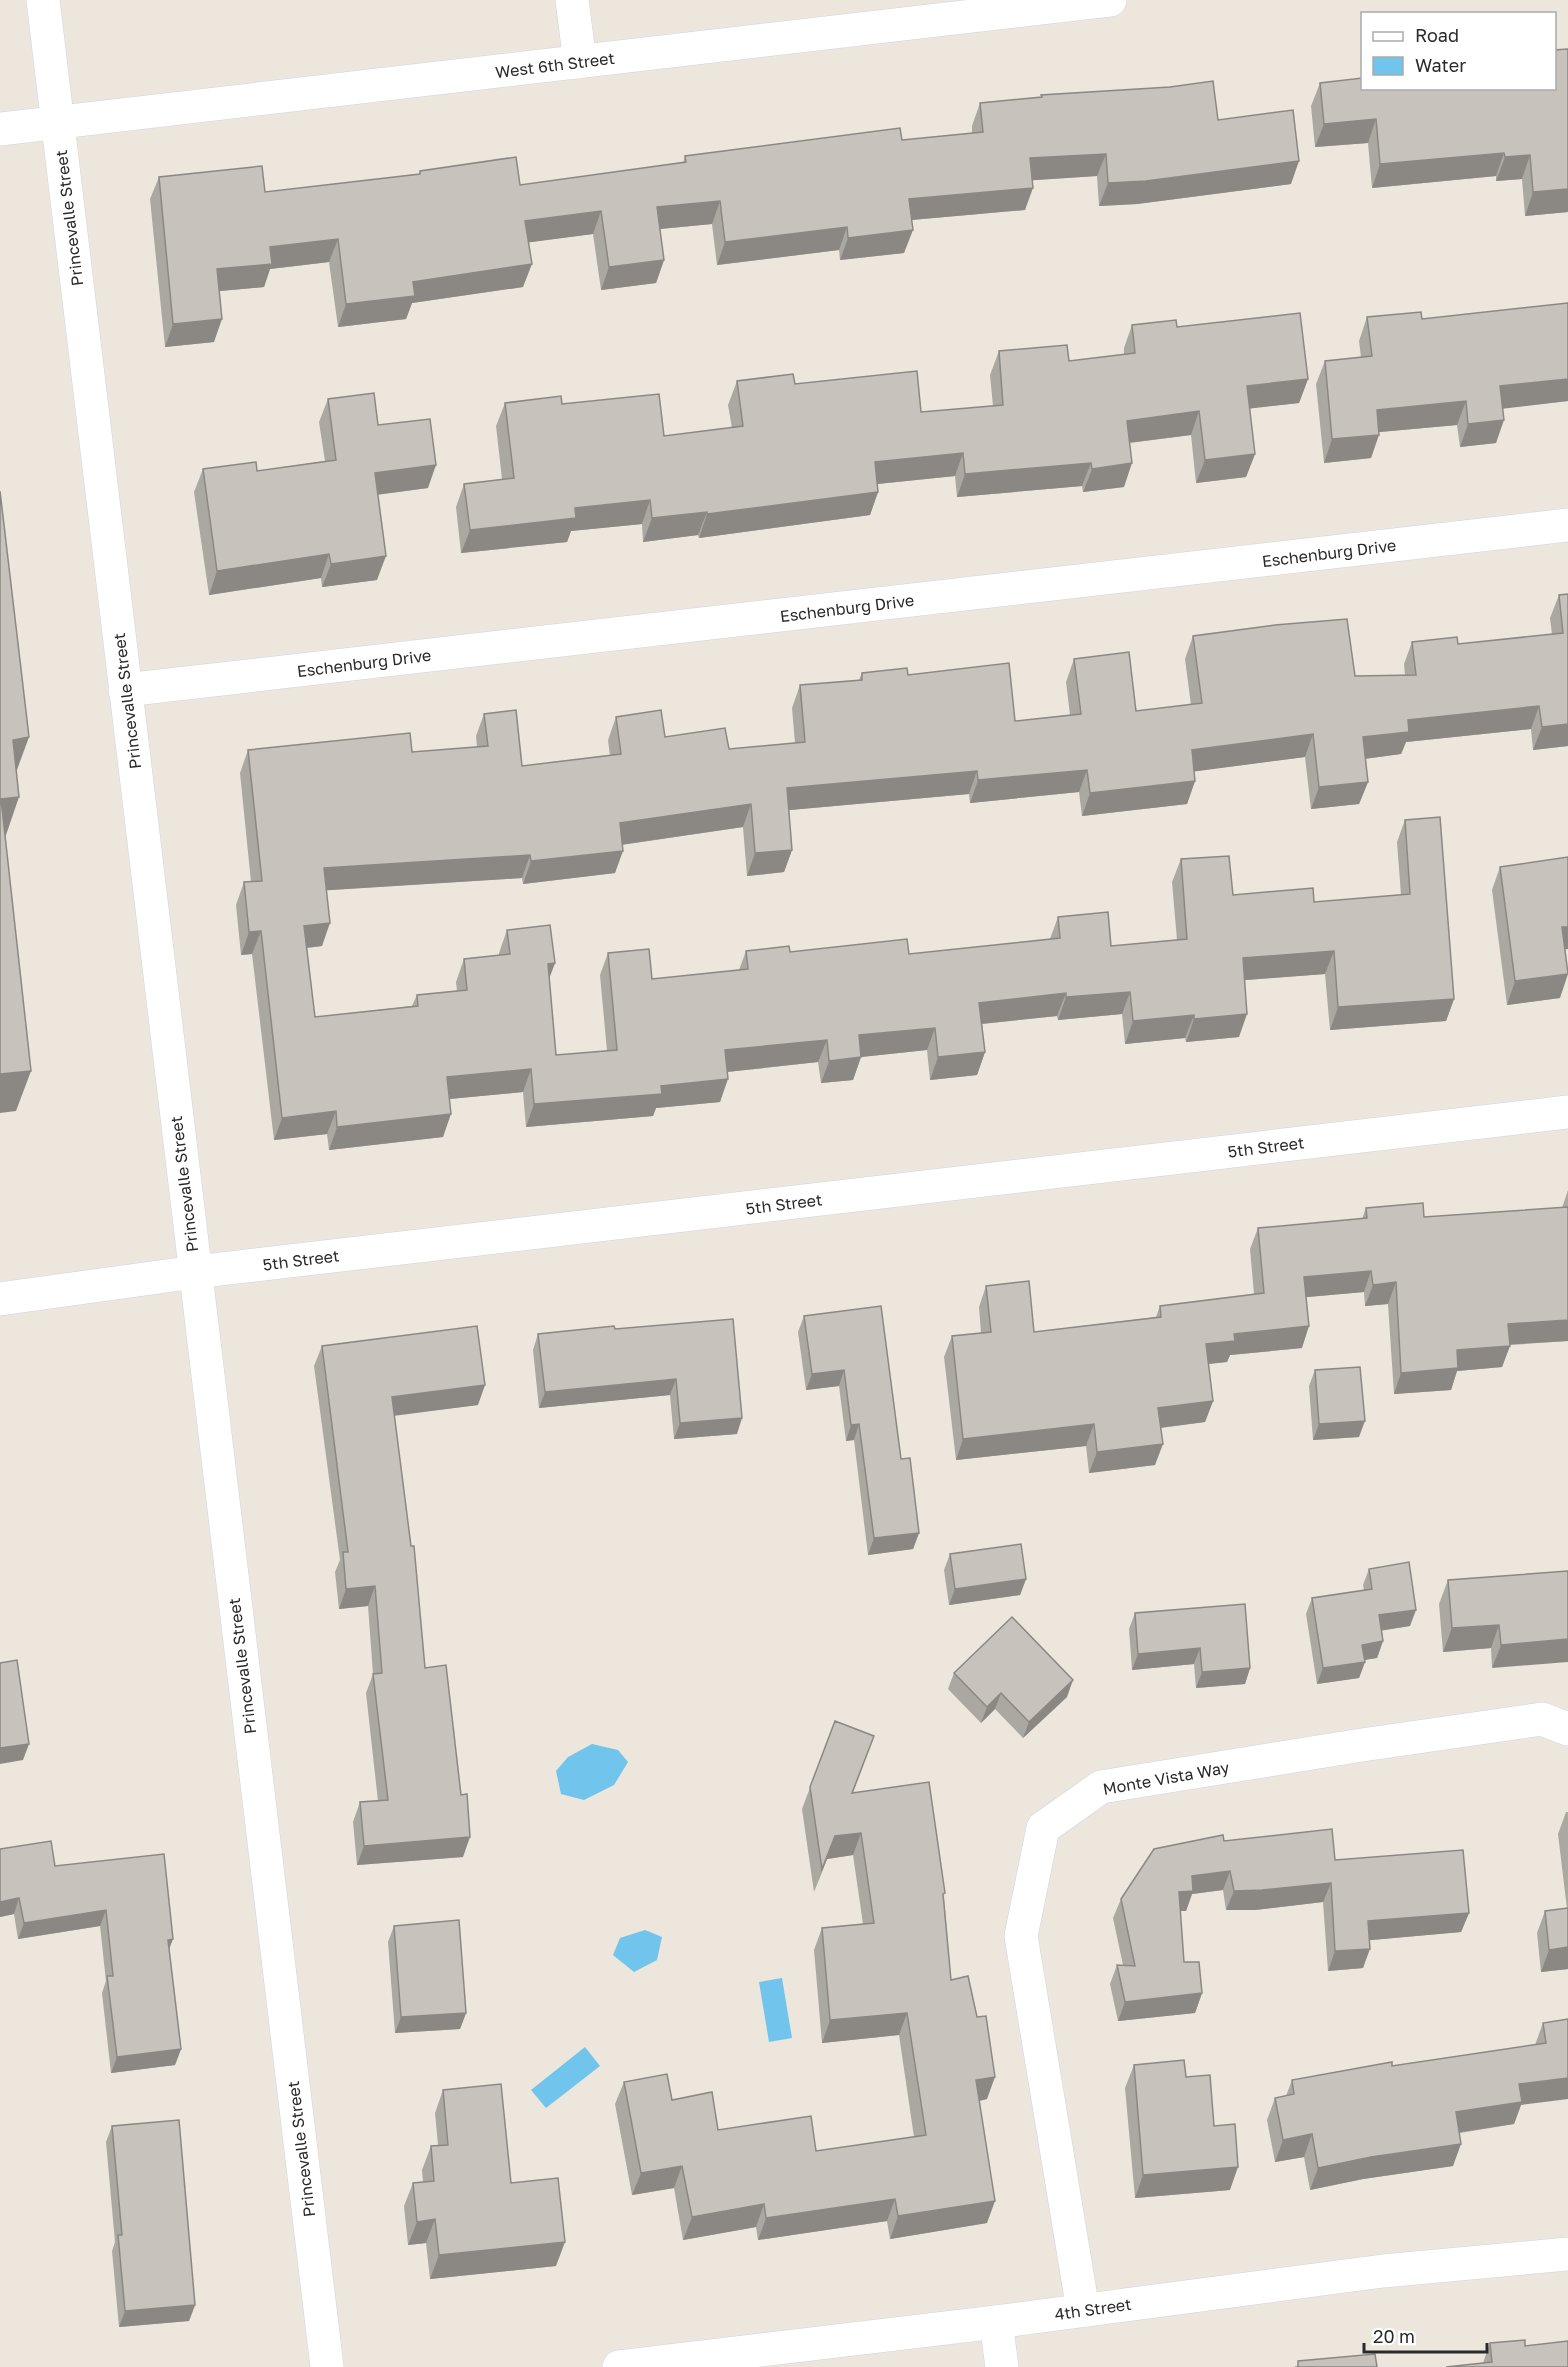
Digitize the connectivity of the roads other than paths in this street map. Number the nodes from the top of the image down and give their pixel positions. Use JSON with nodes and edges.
{"nodes":[{"id":1,"x":43,"y":0,"type":"edge"},
{"id":2,"x":572,"y":0,"type":"edge"},
{"id":3,"x":1110,"y":0,"type":"edge"},
{"id":4,"x":1063,"y":3,"type":"edge"},
{"id":5,"x":580,"y":62,"type":"junction"},
{"id":6,"x":58,"y":122,"type":"junction"},
{"id":7,"x":0,"y":129,"type":"edge"},
{"id":8,"x":1568,"y":525,"type":"edge"},
{"id":9,"x":125,"y":690,"type":"junction"},
{"id":10,"x":1568,"y":1112,"type":"edge"},
{"id":11,"x":195,"y":1272,"type":"junction"},
{"id":12,"x":0,"y":1299,"type":"edge"},
{"id":13,"x":1568,"y":1729,"type":"edge"},
{"id":14,"x":1568,"y":2254,"type":"edge"},
{"id":15,"x":1083,"y":2310,"type":"junction"},
{"id":16,"x":996,"y":2322,"type":"junction"},
{"id":17,"x":327,"y":2367,"type":"edge"},
{"id":18,"x":619,"y":2367,"type":"edge"},
{"id":19,"x":1002,"y":2367,"type":"edge"}],
"edges":[{"from":1,"to":6,"type":"street","name":"Princevalle Street"},
{"from":2,"to":5,"type":"street"},
{"from":3,"to":4,"type":"street","name":"West 6th Street"},
{"from":4,"to":5,"type":"street","name":"West 6th Street"},
{"from":5,"to":6,"type":"street","name":"West 6th Street"},
{"from":6,"to":7,"type":"street","name":"West 6th Street"},
{"from":6,"to":9,"type":"street","name":"Princevalle Street"},
{"from":8,"to":9,"type":"street","name":"Eschenburg Drive"},
{"from":9,"to":11,"type":"street","name":"Princevalle Street"},
{"from":10,"to":11,"type":"street","name":"5th Street"},
{"from":11,"to":12,"type":"street","name":"5th Street"},
{"from":11,"to":17,"type":"street","name":"Princevalle Street"},
{"from":13,"to":15,"type":"street","name":"Monte Vista Way"},
{"from":14,"to":15,"type":"street","name":"4th Street"},
{"from":15,"to":16,"type":"street","name":"4th Street"},
{"from":16,"to":18,"type":"street","name":"4th Street"},
{"from":16,"to":19,"type":"street"}]}
